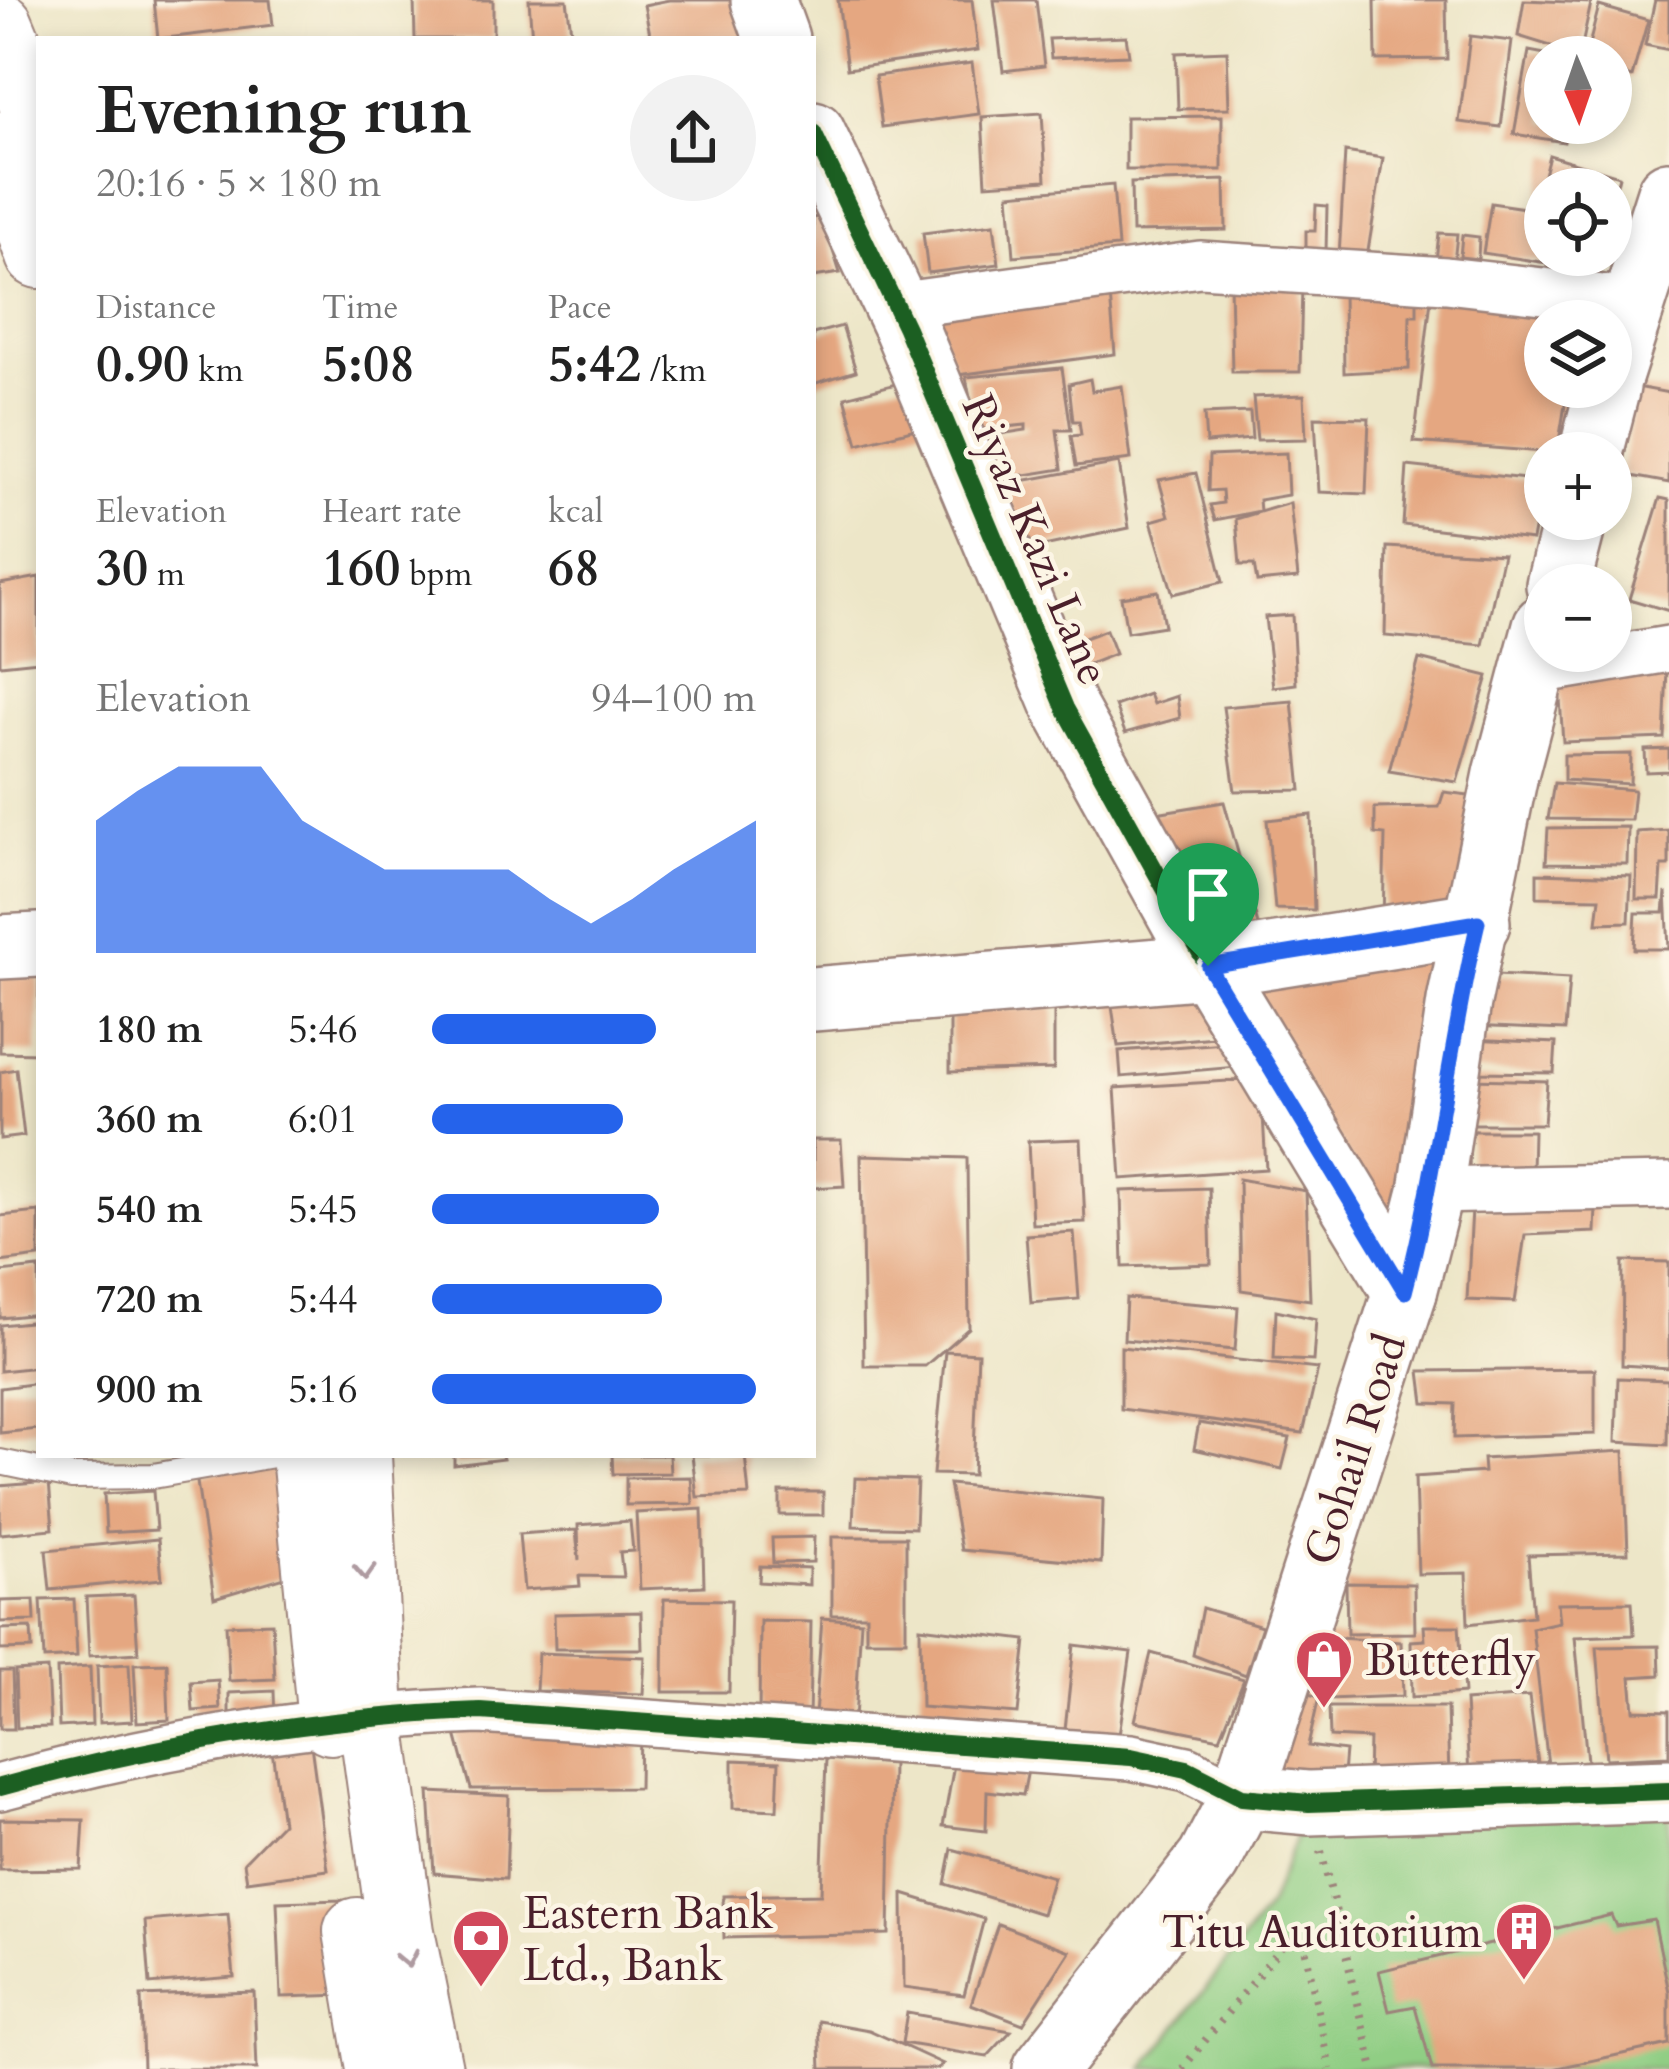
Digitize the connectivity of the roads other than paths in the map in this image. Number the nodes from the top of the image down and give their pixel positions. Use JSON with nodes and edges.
{"nodes":[{"id":1,"x":763,"y":0,"type":"edge"},
{"id":2,"x":0,"y":25,"type":"edge"},
{"id":3,"x":776,"y":36,"type":"edge"},
{"id":4,"x":36,"y":112,"type":"edge"},
{"id":5,"x":816,"y":139,"type":"edge"},
{"id":6,"x":0,"y":145,"type":"edge"},
{"id":7,"x":1669,"y":194,"type":"edge"},
{"id":8,"x":36,"y":247,"type":"edge"},
{"id":9,"x":1621,"y":300,"type":"edge"},
{"id":10,"x":1630,"y":300,"type":"edge"},
{"id":11,"x":895,"y":306,"type":"junction"},
{"id":12,"x":1632,"y":649,"type":"edge"},
{"id":13,"x":1669,"y":649,"type":"edge"},
{"id":14,"x":1533,"y":672,"type":"edge"},
{"id":15,"x":1478,"y":922,"type":"junction"},
{"id":16,"x":36,"y":945,"type":"edge"},
{"id":17,"x":0,"y":947,"type":"edge"},
{"id":18,"x":1208,"y":966,"type":"junction"},
{"id":19,"x":816,"y":1000,"type":"edge"},
{"id":20,"x":1669,"y":1186,"type":"edge"},
{"id":21,"x":1431,"y":1192,"type":"junction"},
{"id":22,"x":1405,"y":1292,"type":"junction"},
{"id":23,"x":256,"y":1458,"type":"edge"},
{"id":24,"x":306,"y":1458,"type":"edge"},
{"id":25,"x":358,"y":1458,"type":"edge"},
{"id":26,"x":0,"y":1462,"type":"edge"},
{"id":27,"x":351,"y":1719,"type":"junction"},
{"id":28,"x":0,"y":1787,"type":"edge"},
{"id":29,"x":1669,"y":1791,"type":"edge"},
{"id":30,"x":1242,"y":1797,"type":"junction"},
{"id":31,"x":380,"y":2069,"type":"edge"},
{"id":32,"x":429,"y":2069,"type":"edge"},
{"id":33,"x":1045,"y":2069,"type":"edge"}],
"edges":[{"from":1,"to":3,"type":"main road"},
{"from":2,"to":4,"type":"highway"},
{"from":5,"to":11,"type":"main road","name":"Riyaz Kazi Lane"},
{"from":6,"to":8,"type":"highway"},
{"from":7,"to":10,"type":"main road"},
{"from":9,"to":11,"type":"street"},
{"from":11,"to":18,"type":"main road","name":"Riyaz Kazi Lane"},
{"from":12,"to":13,"type":"street"},
{"from":14,"to":15,"type":"main road","name":"Gohail Road"},
{"from":15,"to":18,"type":"main road"},
{"from":15,"to":21,"type":"main road","name":"Gohail Road"},
{"from":16,"to":17,"type":"main road"},
{"from":18,"to":19,"type":"main road"},
{"from":18,"to":22,"type":"main road","name":"Riyaz Kazi Lane"},
{"from":20,"to":21,"type":"street"},
{"from":21,"to":22,"type":"main road","name":"Gohail Road"},
{"from":22,"to":30,"type":"main road","name":"Gohail Road"},
{"from":23,"to":26,"type":"lane"},
{"from":24,"to":27,"type":"highway"},
{"from":25,"to":27,"type":"highway","one_way":true},
{"from":27,"to":28,"type":"street"},
{"from":27,"to":30,"type":"street"},
{"from":27,"to":31,"type":"highway"},
{"from":27,"to":32,"type":"highway","one_way":true},
{"from":29,"to":30,"type":"main road"},
{"from":30,"to":33,"type":"main road","name":"Gohail Road"}]}
